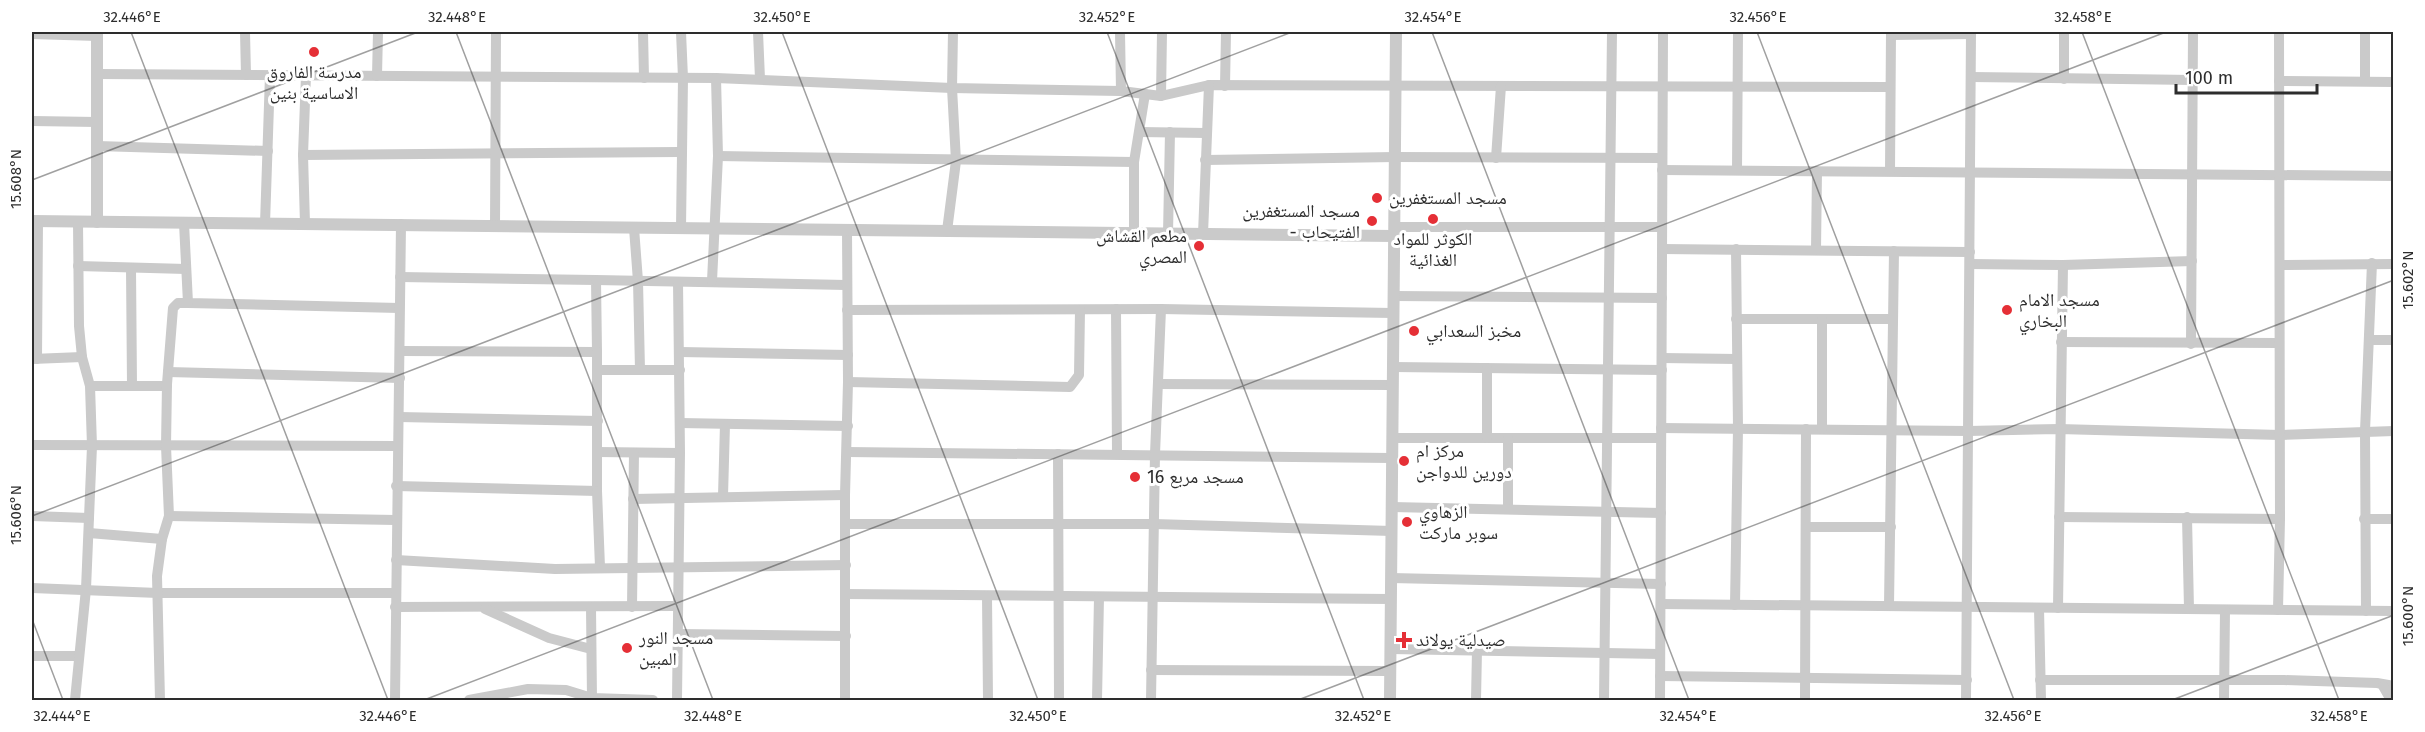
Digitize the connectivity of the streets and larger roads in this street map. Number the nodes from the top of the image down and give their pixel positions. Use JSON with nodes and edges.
{"nodes":[{"id":1,"x":245,"y":32,"type":"edge"},
{"id":2,"x":378,"y":32,"type":"edge"},
{"id":3,"x":496,"y":32,"type":"edge"},
{"id":4,"x":643,"y":32,"type":"edge"},
{"id":5,"x":681,"y":32,"type":"edge"},
{"id":6,"x":758,"y":32,"type":"edge"},
{"id":7,"x":953,"y":32,"type":"edge"},
{"id":8,"x":1120,"y":32,"type":"edge"},
{"id":9,"x":1162,"y":32,"type":"edge"},
{"id":10,"x":1226,"y":32,"type":"edge"},
{"id":11,"x":1396,"y":32,"type":"edge"},
{"id":12,"x":1612,"y":32,"type":"edge"},
{"id":13,"x":1663,"y":32,"type":"edge"},
{"id":14,"x":1738,"y":32,"type":"edge"},
{"id":15,"x":2064,"y":32,"type":"edge"},
{"id":16,"x":2193,"y":32,"type":"edge"},
{"id":17,"x":2279,"y":32,"type":"edge"},
{"id":18,"x":2365,"y":32,"type":"edge"},
{"id":19,"x":1891,"y":33,"type":"edge"},
{"id":20,"x":1971,"y":33,"type":"edge"},
{"id":21,"x":32,"y":34,"type":"edge"},
{"id":22,"x":97,"y":34,"type":"edge"},
{"id":23,"x":98,"y":74,"type":"junction"},
{"id":24,"x":246,"y":75,"type":"junction"},
{"id":25,"x":270,"y":75,"type":"junction"},
{"id":26,"x":306,"y":75,"type":"junction"},
{"id":27,"x":377,"y":76,"type":"junction"},
{"id":28,"x":496,"y":76,"type":"junction"},
{"id":29,"x":1971,"y":77,"type":"junction"},
{"id":30,"x":644,"y":78,"type":"junction"},
{"id":31,"x":683,"y":78,"type":"junction"},
{"id":32,"x":716,"y":78,"type":"junction"},
{"id":33,"x":2064,"y":79,"type":"junction"},
{"id":34,"x":760,"y":80,"type":"junction"},
{"id":35,"x":2193,"y":80,"type":"junction"},
{"id":36,"x":2279,"y":81,"type":"junction"},
{"id":37,"x":2366,"y":81,"type":"junction"},
{"id":38,"x":2394,"y":82,"type":"edge"},
{"id":39,"x":1209,"y":86,"type":"junction"},
{"id":40,"x":1225,"y":86,"type":"junction"},
{"id":41,"x":1396,"y":86,"type":"junction"},
{"id":42,"x":1501,"y":86,"type":"junction"},
{"id":43,"x":1611,"y":86,"type":"junction"},
{"id":44,"x":1738,"y":87,"type":"junction"},
{"id":45,"x":1890,"y":87,"type":"junction"},
{"id":46,"x":952,"y":88,"type":"junction"},
{"id":47,"x":1663,"y":88,"type":"junction"},
{"id":48,"x":1121,"y":91,"type":"junction"},
{"id":49,"x":1145,"y":94,"type":"junction"},
{"id":50,"x":1161,"y":96,"type":"junction"},
{"id":51,"x":32,"y":121,"type":"edge"},
{"id":52,"x":97,"y":122,"type":"junction"},
{"id":53,"x":1140,"y":132,"type":"junction"},
{"id":54,"x":1170,"y":132,"type":"junction"},
{"id":55,"x":1206,"y":133,"type":"junction"},
{"id":56,"x":97,"y":146,"type":"junction"},
{"id":57,"x":268,"y":151,"type":"junction"},
{"id":58,"x":680,"y":152,"type":"junction"},
{"id":59,"x":496,"y":153,"type":"junction"},
{"id":60,"x":303,"y":155,"type":"junction"},
{"id":61,"x":718,"y":156,"type":"junction"},
{"id":62,"x":1395,"y":157,"type":"junction"},
{"id":63,"x":1496,"y":158,"type":"junction"},
{"id":64,"x":1611,"y":158,"type":"junction"},
{"id":65,"x":1205,"y":160,"type":"junction"},
{"id":66,"x":956,"y":161,"type":"junction"},
{"id":67,"x":1134,"y":162,"type":"junction"},
{"id":68,"x":1662,"y":164,"type":"junction"},
{"id":69,"x":1737,"y":170,"type":"junction"},
{"id":70,"x":1817,"y":171,"type":"junction"},
{"id":71,"x":1890,"y":171,"type":"junction"},
{"id":72,"x":1971,"y":172,"type":"junction"},
{"id":73,"x":2191,"y":173,"type":"junction"},
{"id":74,"x":2280,"y":174,"type":"junction"},
{"id":75,"x":2394,"y":176,"type":"edge"},
{"id":76,"x":35,"y":221,"type":"edge"},
{"id":77,"x":78,"y":222,"type":"junction"},
{"id":78,"x":97,"y":222,"type":"junction"},
{"id":79,"x":184,"y":223,"type":"junction"},
{"id":80,"x":265,"y":224,"type":"junction"},
{"id":81,"x":305,"y":224,"type":"junction"},
{"id":82,"x":401,"y":224,"type":"junction"},
{"id":83,"x":495,"y":226,"type":"junction"},
{"id":84,"x":1662,"y":226,"type":"junction"},
{"id":85,"x":634,"y":228,"type":"junction"},
{"id":86,"x":681,"y":228,"type":"junction"},
{"id":87,"x":715,"y":228,"type":"junction"},
{"id":88,"x":1610,"y":228,"type":"junction"},
{"id":89,"x":847,"y":230,"type":"junction"},
{"id":90,"x":947,"y":231,"type":"junction"},
{"id":91,"x":1394,"y":231,"type":"junction"},
{"id":92,"x":1134,"y":233,"type":"junction"},
{"id":93,"x":1168,"y":234,"type":"junction"},
{"id":94,"x":1203,"y":234,"type":"junction"},
{"id":95,"x":1662,"y":249,"type":"junction"},
{"id":96,"x":1736,"y":249,"type":"junction"},
{"id":97,"x":1816,"y":250,"type":"junction"},
{"id":98,"x":1894,"y":251,"type":"junction"},
{"id":99,"x":1970,"y":252,"type":"junction"},
{"id":100,"x":2192,"y":261,"type":"junction"},
{"id":101,"x":2372,"y":263,"type":"junction"},
{"id":102,"x":1970,"y":264,"type":"junction"},
{"id":103,"x":2063,"y":264,"type":"junction"},
{"id":104,"x":2394,"y":264,"type":"edge"},
{"id":105,"x":2280,"y":265,"type":"junction"},
{"id":106,"x":78,"y":267,"type":"junction"},
{"id":107,"x":130,"y":268,"type":"junction"},
{"id":108,"x":186,"y":269,"type":"junction"},
{"id":109,"x":35,"y":276,"type":"edge"},
{"id":110,"x":400,"y":277,"type":"junction"},
{"id":111,"x":597,"y":280,"type":"junction"},
{"id":112,"x":638,"y":281,"type":"junction"},
{"id":113,"x":712,"y":281,"type":"junction"},
{"id":114,"x":678,"y":282,"type":"junction"},
{"id":115,"x":846,"y":285,"type":"junction"},
{"id":116,"x":1394,"y":296,"type":"junction"},
{"id":117,"x":1610,"y":297,"type":"junction"},
{"id":118,"x":1662,"y":298,"type":"junction"},
{"id":119,"x":188,"y":303,"type":"junction"},
{"id":120,"x":399,"y":308,"type":"junction"},
{"id":121,"x":1116,"y":309,"type":"junction"},
{"id":122,"x":1161,"y":309,"type":"junction"},
{"id":123,"x":847,"y":310,"type":"junction"},
{"id":124,"x":1080,"y":310,"type":"junction"},
{"id":125,"x":1394,"y":313,"type":"junction"},
{"id":126,"x":1736,"y":318,"type":"junction"},
{"id":127,"x":1822,"y":319,"type":"junction"},
{"id":128,"x":1893,"y":319,"type":"junction"},
{"id":129,"x":2369,"y":340,"type":"junction"},
{"id":130,"x":2394,"y":340,"type":"edge"},
{"id":131,"x":2061,"y":342,"type":"junction"},
{"id":132,"x":2279,"y":343,"type":"junction"},
{"id":133,"x":2191,"y":344,"type":"junction"},
{"id":134,"x":401,"y":351,"type":"junction"},
{"id":135,"x":597,"y":352,"type":"junction"},
{"id":136,"x":680,"y":352,"type":"junction"},
{"id":137,"x":848,"y":355,"type":"junction"},
{"id":138,"x":82,"y":357,"type":"junction"},
{"id":139,"x":1662,"y":358,"type":"junction"},
{"id":140,"x":34,"y":359,"type":"edge"},
{"id":141,"x":1737,"y":359,"type":"junction"},
{"id":142,"x":1393,"y":367,"type":"junction"},
{"id":143,"x":1487,"y":368,"type":"junction"},
{"id":144,"x":1608,"y":369,"type":"junction"},
{"id":145,"x":1662,"y":369,"type":"junction"},
{"id":146,"x":598,"y":370,"type":"junction"},
{"id":147,"x":640,"y":370,"type":"junction"},
{"id":148,"x":680,"y":370,"type":"junction"},
{"id":149,"x":168,"y":372,"type":"junction"},
{"id":150,"x":399,"y":378,"type":"junction"},
{"id":151,"x":848,"y":382,"type":"junction"},
{"id":152,"x":1158,"y":384,"type":"junction"},
{"id":153,"x":1393,"y":385,"type":"junction"},
{"id":154,"x":90,"y":386,"type":"junction"},
{"id":155,"x":167,"y":386,"type":"junction"},
{"id":156,"x":132,"y":387,"type":"junction"},
{"id":157,"x":399,"y":417,"type":"junction"},
{"id":158,"x":598,"y":421,"type":"junction"},
{"id":159,"x":680,"y":423,"type":"junction"},
{"id":160,"x":725,"y":424,"type":"junction"},
{"id":161,"x":848,"y":426,"type":"junction"},
{"id":162,"x":1738,"y":428,"type":"junction"},
{"id":163,"x":1806,"y":429,"type":"junction"},
{"id":164,"x":1822,"y":429,"type":"junction"},
{"id":165,"x":1893,"y":429,"type":"junction"},
{"id":166,"x":2059,"y":429,"type":"junction"},
{"id":167,"x":1969,"y":431,"type":"junction"},
{"id":168,"x":2365,"y":431,"type":"junction"},
{"id":169,"x":2394,"y":431,"type":"edge"},
{"id":170,"x":1661,"y":434,"type":"junction"},
{"id":171,"x":2280,"y":435,"type":"junction"},
{"id":172,"x":1392,"y":438,"type":"junction"},
{"id":173,"x":1487,"y":438,"type":"junction"},
{"id":174,"x":1508,"y":438,"type":"junction"},
{"id":175,"x":1608,"y":438,"type":"junction"},
{"id":176,"x":32,"y":445,"type":"edge"},
{"id":177,"x":92,"y":446,"type":"junction"},
{"id":178,"x":166,"y":446,"type":"junction"},
{"id":179,"x":397,"y":446,"type":"junction"},
{"id":180,"x":598,"y":452,"type":"junction"},
{"id":181,"x":847,"y":452,"type":"junction"},
{"id":182,"x":634,"y":453,"type":"junction"},
{"id":183,"x":680,"y":453,"type":"junction"},
{"id":184,"x":1058,"y":454,"type":"junction"},
{"id":185,"x":1117,"y":454,"type":"junction"},
{"id":186,"x":1155,"y":454,"type":"junction"},
{"id":187,"x":1392,"y":458,"type":"junction"},
{"id":188,"x":396,"y":486,"type":"junction"},
{"id":189,"x":597,"y":491,"type":"junction"},
{"id":190,"x":845,"y":495,"type":"junction"},
{"id":191,"x":723,"y":496,"type":"junction"},
{"id":192,"x":679,"y":498,"type":"junction"},
{"id":193,"x":633,"y":499,"type":"junction"},
{"id":194,"x":1392,"y":507,"type":"junction"},
{"id":195,"x":1508,"y":509,"type":"junction"},
{"id":196,"x":1607,"y":512,"type":"junction"},
{"id":197,"x":1661,"y":513,"type":"junction"},
{"id":198,"x":32,"y":516,"type":"edge"},
{"id":199,"x":169,"y":516,"type":"junction"},
{"id":200,"x":2059,"y":517,"type":"junction"},
{"id":201,"x":2187,"y":517,"type":"junction"},
{"id":202,"x":89,"y":518,"type":"junction"},
{"id":203,"x":2280,"y":519,"type":"junction"},
{"id":204,"x":2364,"y":519,"type":"junction"},
{"id":205,"x":2394,"y":519,"type":"edge"},
{"id":206,"x":396,"y":520,"type":"junction"},
{"id":207,"x":846,"y":524,"type":"junction"},
{"id":208,"x":1060,"y":524,"type":"junction"},
{"id":209,"x":1154,"y":524,"type":"junction"},
{"id":210,"x":1806,"y":527,"type":"junction"},
{"id":211,"x":1892,"y":527,"type":"junction"},
{"id":212,"x":1392,"y":531,"type":"junction"},
{"id":213,"x":89,"y":533,"type":"junction"},
{"id":214,"x":162,"y":539,"type":"junction"},
{"id":215,"x":396,"y":560,"type":"junction"},
{"id":216,"x":846,"y":565,"type":"junction"},
{"id":217,"x":600,"y":567,"type":"junction"},
{"id":218,"x":632,"y":567,"type":"junction"},
{"id":219,"x":679,"y":567,"type":"junction"},
{"id":220,"x":1391,"y":578,"type":"junction"},
{"id":221,"x":1606,"y":583,"type":"junction"},
{"id":222,"x":1661,"y":584,"type":"junction"},
{"id":223,"x":32,"y":588,"type":"edge"},
{"id":224,"x":86,"y":589,"type":"junction"},
{"id":225,"x":158,"y":593,"type":"junction"},
{"id":226,"x":395,"y":593,"type":"junction"},
{"id":227,"x":845,"y":594,"type":"junction"},
{"id":228,"x":987,"y":596,"type":"junction"},
{"id":229,"x":1060,"y":596,"type":"junction"},
{"id":230,"x":1099,"y":597,"type":"junction"},
{"id":231,"x":1153,"y":597,"type":"junction"},
{"id":232,"x":1391,"y":599,"type":"junction"},
{"id":233,"x":1661,"y":604,"type":"junction"},
{"id":234,"x":1735,"y":605,"type":"junction"},
{"id":235,"x":1806,"y":605,"type":"junction"},
{"id":236,"x":678,"y":606,"type":"junction"},
{"id":237,"x":1889,"y":606,"type":"junction"},
{"id":238,"x":395,"y":607,"type":"junction"},
{"id":239,"x":480,"y":607,"type":"junction"},
{"id":240,"x":591,"y":607,"type":"junction"},
{"id":241,"x":632,"y":607,"type":"junction"},
{"id":242,"x":1967,"y":607,"type":"junction"},
{"id":243,"x":2039,"y":608,"type":"junction"},
{"id":244,"x":2058,"y":608,"type":"junction"},
{"id":245,"x":2189,"y":609,"type":"junction"},
{"id":246,"x":2226,"y":610,"type":"junction"},
{"id":247,"x":2278,"y":610,"type":"junction"},
{"id":248,"x":2366,"y":611,"type":"junction"},
{"id":249,"x":2394,"y":611,"type":"edge"},
{"id":250,"x":678,"y":634,"type":"junction"},
{"id":251,"x":846,"y":636,"type":"junction"},
{"id":252,"x":591,"y":649,"type":"junction"},
{"id":253,"x":1390,"y":649,"type":"junction"},
{"id":254,"x":1477,"y":650,"type":"junction"},
{"id":255,"x":1605,"y":653,"type":"junction"},
{"id":256,"x":1660,"y":654,"type":"junction"},
{"id":257,"x":32,"y":656,"type":"edge"},
{"id":258,"x":80,"y":656,"type":"junction"},
{"id":259,"x":1152,"y":670,"type":"junction"},
{"id":260,"x":1390,"y":671,"type":"junction"},
{"id":261,"x":1660,"y":676,"type":"junction"},
{"id":262,"x":1806,"y":679,"type":"junction"},
{"id":263,"x":1966,"y":680,"type":"junction"},
{"id":264,"x":2040,"y":680,"type":"junction"},
{"id":265,"x":2226,"y":680,"type":"junction"},
{"id":266,"x":2388,"y":686,"type":"edge"},
{"id":267,"x":502,"y":697,"type":"edge"},
{"id":268,"x":592,"y":699,"type":"edge"},
{"id":269,"x":75,"y":700,"type":"edge"},
{"id":270,"x":160,"y":700,"type":"edge"},
{"id":271,"x":395,"y":700,"type":"edge"},
{"id":272,"x":469,"y":700,"type":"edge"},
{"id":273,"x":653,"y":700,"type":"edge"},
{"id":274,"x":677,"y":700,"type":"edge"},
{"id":275,"x":845,"y":700,"type":"edge"},
{"id":276,"x":988,"y":700,"type":"edge"},
{"id":277,"x":1059,"y":700,"type":"edge"},
{"id":278,"x":1097,"y":700,"type":"edge"},
{"id":279,"x":1151,"y":700,"type":"edge"},
{"id":280,"x":1390,"y":700,"type":"edge"},
{"id":281,"x":1476,"y":700,"type":"edge"},
{"id":282,"x":1604,"y":700,"type":"edge"},
{"id":283,"x":1660,"y":700,"type":"edge"},
{"id":284,"x":1805,"y":700,"type":"edge"},
{"id":285,"x":1966,"y":700,"type":"edge"},
{"id":286,"x":2041,"y":700,"type":"edge"},
{"id":287,"x":2224,"y":700,"type":"edge"},
{"id":288,"x":2391,"y":700,"type":"edge"}],
"edges":[{"from":1,"to":24,"type":"street"},
{"from":2,"to":27,"type":"street"},
{"from":3,"to":28,"type":"street"},
{"from":4,"to":30,"type":"street"},
{"from":5,"to":31,"type":"street"},
{"from":6,"to":34,"type":"street"},
{"from":7,"to":46,"type":"street"},
{"from":8,"to":48,"type":"street"},
{"from":9,"to":50,"type":"street"},
{"from":10,"to":40,"type":"street"},
{"from":11,"to":41,"type":"street"},
{"from":12,"to":43,"type":"street"},
{"from":13,"to":47,"type":"street"},
{"from":14,"to":44,"type":"street"},
{"from":15,"to":33,"type":"street"},
{"from":16,"to":35,"type":"street"},
{"from":17,"to":36,"type":"street"},
{"from":18,"to":37,"type":"street"},
{"from":19,"to":20,"type":"street"},
{"from":19,"to":45,"type":"street"},
{"from":20,"to":29,"type":"street"},
{"from":21,"to":22,"type":"street"},
{"from":22,"to":23,"type":"street"},
{"from":23,"to":24,"type":"street"},
{"from":23,"to":52,"type":"street"},
{"from":24,"to":25,"type":"street"},
{"from":25,"to":26,"type":"street"},
{"from":25,"to":57,"type":"street"},
{"from":26,"to":27,"type":"street"},
{"from":26,"to":60,"type":"street"},
{"from":27,"to":28,"type":"street"},
{"from":28,"to":30,"type":"street"},
{"from":28,"to":59,"type":"street"},
{"from":29,"to":33,"type":"street"},
{"from":29,"to":72,"type":"street"},
{"from":30,"to":31,"type":"street"},
{"from":31,"to":32,"type":"street"},
{"from":31,"to":58,"type":"street"},
{"from":32,"to":34,"type":"street"},
{"from":32,"to":61,"type":"street"},
{"from":33,"to":35,"type":"street"},
{"from":34,"to":46,"type":"street"},
{"from":35,"to":73,"type":"street"},
{"from":36,"to":37,"type":"street"},
{"from":36,"to":74,"type":"street"},
{"from":37,"to":38,"type":"street"},
{"from":39,"to":40,"type":"street"},
{"from":39,"to":50,"type":"street"},
{"from":39,"to":55,"type":"street"},
{"from":40,"to":41,"type":"street"},
{"from":41,"to":42,"type":"street"},
{"from":41,"to":62,"type":"street"},
{"from":42,"to":43,"type":"street"},
{"from":42,"to":63,"type":"street"},
{"from":43,"to":47,"type":"street"},
{"from":43,"to":64,"type":"street"},
{"from":44,"to":45,"type":"street"},
{"from":44,"to":47,"type":"street"},
{"from":44,"to":69,"type":"street"},
{"from":45,"to":71,"type":"street"},
{"from":46,"to":48,"type":"street"},
{"from":46,"to":66,"type":"street"},
{"from":47,"to":68,"type":"street"},
{"from":48,"to":49,"type":"street"},
{"from":49,"to":50,"type":"street"},
{"from":49,"to":53,"type":"street"},
{"from":51,"to":52,"type":"street"},
{"from":52,"to":56,"type":"street"},
{"from":53,"to":54,"type":"street"},
{"from":53,"to":67,"type":"street"},
{"from":54,"to":55,"type":"street"},
{"from":54,"to":93,"type":"street"},
{"from":55,"to":65,"type":"street"},
{"from":56,"to":57,"type":"street"},
{"from":56,"to":78,"type":"street"},
{"from":57,"to":80,"type":"street"},
{"from":58,"to":59,"type":"street"},
{"from":58,"to":86,"type":"street"},
{"from":59,"to":60,"type":"street"},
{"from":59,"to":83,"type":"street"},
{"from":60,"to":81,"type":"street"},
{"from":61,"to":66,"type":"street"},
{"from":61,"to":87,"type":"street"},
{"from":62,"to":63,"type":"street"},
{"from":62,"to":65,"type":"street"},
{"from":62,"to":91,"type":"street"},
{"from":63,"to":64,"type":"street"},
{"from":64,"to":68,"type":"street"},
{"from":64,"to":88,"type":"street"},
{"from":65,"to":94,"type":"street"},
{"from":66,"to":67,"type":"street"},
{"from":66,"to":90,"type":"street"},
{"from":67,"to":92,"type":"street"},
{"from":68,"to":69,"type":"street"},
{"from":68,"to":84,"type":"street"},
{"from":69,"to":70,"type":"street"},
{"from":70,"to":71,"type":"street"},
{"from":70,"to":97,"type":"street"},
{"from":71,"to":72,"type":"street"},
{"from":72,"to":73,"type":"street"},
{"from":72,"to":99,"type":"street"},
{"from":73,"to":74,"type":"street"},
{"from":73,"to":100,"type":"street"},
{"from":74,"to":75,"type":"street"},
{"from":74,"to":105,"type":"street"},
{"from":76,"to":77,"type":"street"},
{"from":76,"to":109,"type":"street"},
{"from":77,"to":78,"type":"street"},
{"from":77,"to":106,"type":"street"},
{"from":78,"to":79,"type":"street"},
{"from":79,"to":80,"type":"street"},
{"from":79,"to":108,"type":"street"},
{"from":80,"to":81,"type":"street"},
{"from":81,"to":82,"type":"street"},
{"from":82,"to":83,"type":"street"},
{"from":82,"to":110,"type":"street"},
{"from":83,"to":85,"type":"street"},
{"from":84,"to":88,"type":"street"},
{"from":84,"to":95,"type":"street"},
{"from":85,"to":86,"type":"street"},
{"from":85,"to":112,"type":"street"},
{"from":86,"to":87,"type":"street"},
{"from":87,"to":89,"type":"street"},
{"from":87,"to":113,"type":"street"},
{"from":88,"to":91,"type":"street"},
{"from":88,"to":117,"type":"street"},
{"from":89,"to":90,"type":"street"},
{"from":89,"to":115,"type":"street"},
{"from":90,"to":92,"type":"street"},
{"from":91,"to":94,"type":"street"},
{"from":91,"to":116,"type":"street"},
{"from":92,"to":93,"type":"street"},
{"from":93,"to":94,"type":"street"},
{"from":95,"to":96,"type":"street"},
{"from":95,"to":118,"type":"street"},
{"from":96,"to":97,"type":"street"},
{"from":96,"to":126,"type":"street"},
{"from":97,"to":98,"type":"street"},
{"from":98,"to":99,"type":"street"},
{"from":98,"to":128,"type":"street"},
{"from":99,"to":102,"type":"street"},
{"from":100,"to":103,"type":"street"},
{"from":100,"to":133,"type":"street"},
{"from":101,"to":104,"type":"street"},
{"from":101,"to":105,"type":"street"},
{"from":101,"to":129,"type":"street"},
{"from":102,"to":103,"type":"street"},
{"from":102,"to":167,"type":"street"},
{"from":103,"to":131,"type":"street"},
{"from":105,"to":132,"type":"street"},
{"from":106,"to":107,"type":"street"},
{"from":106,"to":138,"type":"street"},
{"from":107,"to":108,"type":"street"},
{"from":107,"to":156,"type":"street"},
{"from":108,"to":119,"type":"street"},
{"from":109,"to":140,"type":"street"},
{"from":110,"to":111,"type":"street"},
{"from":110,"to":120,"type":"street"},
{"from":111,"to":112,"type":"street"},
{"from":111,"to":135,"type":"street"},
{"from":112,"to":114,"type":"street"},
{"from":112,"to":147,"type":"street"},
{"from":113,"to":114,"type":"street"},
{"from":113,"to":115,"type":"street"},
{"from":114,"to":136,"type":"street"},
{"from":115,"to":123,"type":"street"},
{"from":116,"to":117,"type":"street"},
{"from":116,"to":125,"type":"street"},
{"from":117,"to":118,"type":"street"},
{"from":117,"to":144,"type":"street"},
{"from":118,"to":139,"type":"street"},
{"from":119,"to":120,"type":"street"},
{"from":119,"to":149,"type":"street"},
{"from":120,"to":134,"type":"street"},
{"from":121,"to":122,"type":"street"},
{"from":121,"to":124,"type":"street"},
{"from":121,"to":185,"type":"street"},
{"from":122,"to":125,"type":"street"},
{"from":122,"to":152,"type":"street"},
{"from":123,"to":124,"type":"street"},
{"from":123,"to":137,"type":"street"},
{"from":124,"to":151,"type":"street"},
{"from":125,"to":142,"type":"street"},
{"from":126,"to":127,"type":"street"},
{"from":126,"to":141,"type":"street"},
{"from":127,"to":128,"type":"street"},
{"from":127,"to":164,"type":"street"},
{"from":128,"to":165,"type":"street"},
{"from":129,"to":130,"type":"street"},
{"from":129,"to":168,"type":"street"},
{"from":131,"to":133,"type":"street"},
{"from":131,"to":166,"type":"street"},
{"from":132,"to":133,"type":"street"},
{"from":132,"to":171,"type":"street"},
{"from":134,"to":135,"type":"street"},
{"from":134,"to":150,"type":"street"},
{"from":135,"to":146,"type":"street"},
{"from":136,"to":137,"type":"street"},
{"from":136,"to":148,"type":"street"},
{"from":137,"to":151,"type":"street"},
{"from":138,"to":140,"type":"street"},
{"from":138,"to":154,"type":"street"},
{"from":139,"to":141,"type":"street"},
{"from":139,"to":145,"type":"street"},
{"from":141,"to":162,"type":"street"},
{"from":142,"to":143,"type":"street"},
{"from":142,"to":153,"type":"street"},
{"from":143,"to":144,"type":"street"},
{"from":143,"to":173,"type":"street"},
{"from":144,"to":145,"type":"street"},
{"from":144,"to":175,"type":"street"},
{"from":145,"to":170,"type":"street"},
{"from":146,"to":147,"type":"street"},
{"from":146,"to":158,"type":"street"},
{"from":147,"to":148,"type":"street"},
{"from":148,"to":159,"type":"street"},
{"from":149,"to":150,"type":"street"},
{"from":149,"to":155,"type":"street"},
{"from":150,"to":157,"type":"street"},
{"from":151,"to":161,"type":"street"},
{"from":152,"to":153,"type":"street"},
{"from":152,"to":186,"type":"street"},
{"from":153,"to":172,"type":"street"},
{"from":154,"to":156,"type":"street"},
{"from":154,"to":177,"type":"street"},
{"from":155,"to":156,"type":"street"},
{"from":155,"to":178,"type":"street"},
{"from":157,"to":158,"type":"street"},
{"from":157,"to":179,"type":"street"},
{"from":158,"to":180,"type":"street"},
{"from":159,"to":160,"type":"street"},
{"from":159,"to":183,"type":"street"},
{"from":160,"to":161,"type":"street"},
{"from":160,"to":191,"type":"street"},
{"from":161,"to":181,"type":"street"},
{"from":162,"to":163,"type":"street"},
{"from":162,"to":170,"type":"street"},
{"from":162,"to":234,"type":"street"},
{"from":163,"to":164,"type":"street"},
{"from":163,"to":210,"type":"street"},
{"from":164,"to":165,"type":"street"},
{"from":165,"to":167,"type":"street"},
{"from":165,"to":211,"type":"street"},
{"from":166,"to":167,"type":"street"},
{"from":166,"to":171,"type":"street"},
{"from":166,"to":200,"type":"street"},
{"from":167,"to":242,"type":"street"},
{"from":168,"to":169,"type":"street"},
{"from":168,"to":171,"type":"street"},
{"from":168,"to":204,"type":"street"},
{"from":170,"to":175,"type":"street"},
{"from":170,"to":197,"type":"street"},
{"from":171,"to":203,"type":"street"},
{"from":172,"to":173,"type":"street"},
{"from":172,"to":187,"type":"street"},
{"from":173,"to":174,"type":"street"},
{"from":174,"to":175,"type":"street"},
{"from":174,"to":195,"type":"street"},
{"from":175,"to":196,"type":"street"},
{"from":176,"to":177,"type":"street"},
{"from":177,"to":178,"type":"street"},
{"from":177,"to":202,"type":"street"},
{"from":178,"to":179,"type":"street"},
{"from":178,"to":199,"type":"street"},
{"from":179,"to":188,"type":"street"},
{"from":180,"to":182,"type":"street"},
{"from":180,"to":189,"type":"street"},
{"from":181,"to":184,"type":"street"},
{"from":181,"to":190,"type":"street"},
{"from":182,"to":183,"type":"street"},
{"from":182,"to":193,"type":"street"},
{"from":183,"to":192,"type":"street"},
{"from":184,"to":185,"type":"street"},
{"from":184,"to":208,"type":"street"},
{"from":185,"to":186,"type":"street"},
{"from":186,"to":187,"type":"street"},
{"from":186,"to":209,"type":"street"},
{"from":187,"to":194,"type":"street"},
{"from":188,"to":189,"type":"street"},
{"from":188,"to":206,"type":"street"},
{"from":189,"to":217,"type":"street"},
{"from":190,"to":191,"type":"street"},
{"from":190,"to":207,"type":"street"},
{"from":191,"to":192,"type":"street"},
{"from":192,"to":193,"type":"street"},
{"from":192,"to":219,"type":"street"},
{"from":193,"to":218,"type":"street"},
{"from":194,"to":195,"type":"street"},
{"from":194,"to":212,"type":"street"},
{"from":195,"to":196,"type":"street"},
{"from":196,"to":197,"type":"street"},
{"from":196,"to":221,"type":"street"},
{"from":197,"to":222,"type":"street"},
{"from":198,"to":202,"type":"street"},
{"from":199,"to":206,"type":"street"},
{"from":199,"to":214,"type":"street"},
{"from":200,"to":201,"type":"street"},
{"from":200,"to":244,"type":"street"},
{"from":201,"to":203,"type":"street"},
{"from":201,"to":245,"type":"street"},
{"from":202,"to":213,"type":"street"},
{"from":203,"to":247,"type":"street"},
{"from":204,"to":205,"type":"street"},
{"from":204,"to":248,"type":"street"},
{"from":206,"to":215,"type":"street"},
{"from":207,"to":208,"type":"street"},
{"from":207,"to":216,"type":"street"},
{"from":208,"to":209,"type":"street"},
{"from":208,"to":229,"type":"street"},
{"from":209,"to":212,"type":"street"},
{"from":209,"to":231,"type":"street"},
{"from":210,"to":211,"type":"street"},
{"from":210,"to":235,"type":"street"},
{"from":211,"to":237,"type":"street"},
{"from":212,"to":220,"type":"street"},
{"from":213,"to":214,"type":"street"},
{"from":213,"to":224,"type":"street"},
{"from":214,"to":225,"type":"street"},
{"from":215,"to":217,"type":"street"},
{"from":215,"to":226,"type":"street"},
{"from":216,"to":219,"type":"street"},
{"from":216,"to":227,"type":"street"},
{"from":217,"to":218,"type":"street"},
{"from":218,"to":219,"type":"street"},
{"from":218,"to":241,"type":"street"},
{"from":219,"to":236,"type":"street"},
{"from":220,"to":221,"type":"street"},
{"from":220,"to":232,"type":"street"},
{"from":221,"to":222,"type":"street"},
{"from":221,"to":255,"type":"street"},
{"from":222,"to":233,"type":"street"},
{"from":223,"to":224,"type":"street"},
{"from":224,"to":225,"type":"street"},
{"from":224,"to":258,"type":"street"},
{"from":225,"to":226,"type":"street"},
{"from":225,"to":270,"type":"street"},
{"from":226,"to":238,"type":"street"},
{"from":227,"to":228,"type":"street"},
{"from":227,"to":251,"type":"street"},
{"from":228,"to":229,"type":"street"},
{"from":228,"to":276,"type":"street"},
{"from":229,"to":230,"type":"street"},
{"from":229,"to":277,"type":"street"},
{"from":230,"to":231,"type":"street"},
{"from":230,"to":278,"type":"street"},
{"from":231,"to":232,"type":"street"},
{"from":231,"to":259,"type":"street"},
{"from":232,"to":253,"type":"street"},
{"from":233,"to":234,"type":"street"},
{"from":233,"to":256,"type":"street"},
{"from":234,"to":235,"type":"street"},
{"from":235,"to":237,"type":"street"},
{"from":235,"to":262,"type":"street"},
{"from":236,"to":241,"type":"street"},
{"from":236,"to":250,"type":"street"},
{"from":237,"to":242,"type":"street"},
{"from":238,"to":239,"type":"street"},
{"from":238,"to":271,"type":"street"},
{"from":239,"to":240,"type":"street"},
{"from":239,"to":252,"type":"street"},
{"from":240,"to":241,"type":"street"},
{"from":240,"to":252,"type":"street"},
{"from":242,"to":243,"type":"street"},
{"from":242,"to":263,"type":"street"},
{"from":243,"to":244,"type":"street"},
{"from":243,"to":264,"type":"street"},
{"from":244,"to":245,"type":"street"},
{"from":245,"to":246,"type":"street"},
{"from":246,"to":247,"type":"street"},
{"from":246,"to":265,"type":"street"},
{"from":247,"to":248,"type":"street"},
{"from":248,"to":249,"type":"street"},
{"from":250,"to":251,"type":"street"},
{"from":250,"to":274,"type":"street"},
{"from":251,"to":275,"type":"street"},
{"from":252,"to":268,"type":"street"},
{"from":253,"to":254,"type":"street"},
{"from":253,"to":260,"type":"street"},
{"from":254,"to":255,"type":"street"},
{"from":254,"to":281,"type":"street"},
{"from":255,"to":256,"type":"street"},
{"from":255,"to":282,"type":"street"},
{"from":256,"to":261,"type":"street"},
{"from":257,"to":258,"type":"street"},
{"from":258,"to":269,"type":"street"},
{"from":259,"to":260,"type":"street"},
{"from":259,"to":279,"type":"street"},
{"from":260,"to":280,"type":"street"},
{"from":261,"to":262,"type":"street"},
{"from":261,"to":283,"type":"street"},
{"from":262,"to":263,"type":"street"},
{"from":262,"to":284,"type":"street"},
{"from":263,"to":285,"type":"street"},
{"from":264,"to":265,"type":"street"},
{"from":264,"to":286,"type":"street"},
{"from":265,"to":266,"type":"street"},
{"from":265,"to":287,"type":"street"},
{"from":266,"to":288,"type":"street"},
{"from":267,"to":268,"type":"street"},
{"from":267,"to":272,"type":"street"},
{"from":268,"to":273,"type":"street"}]}
